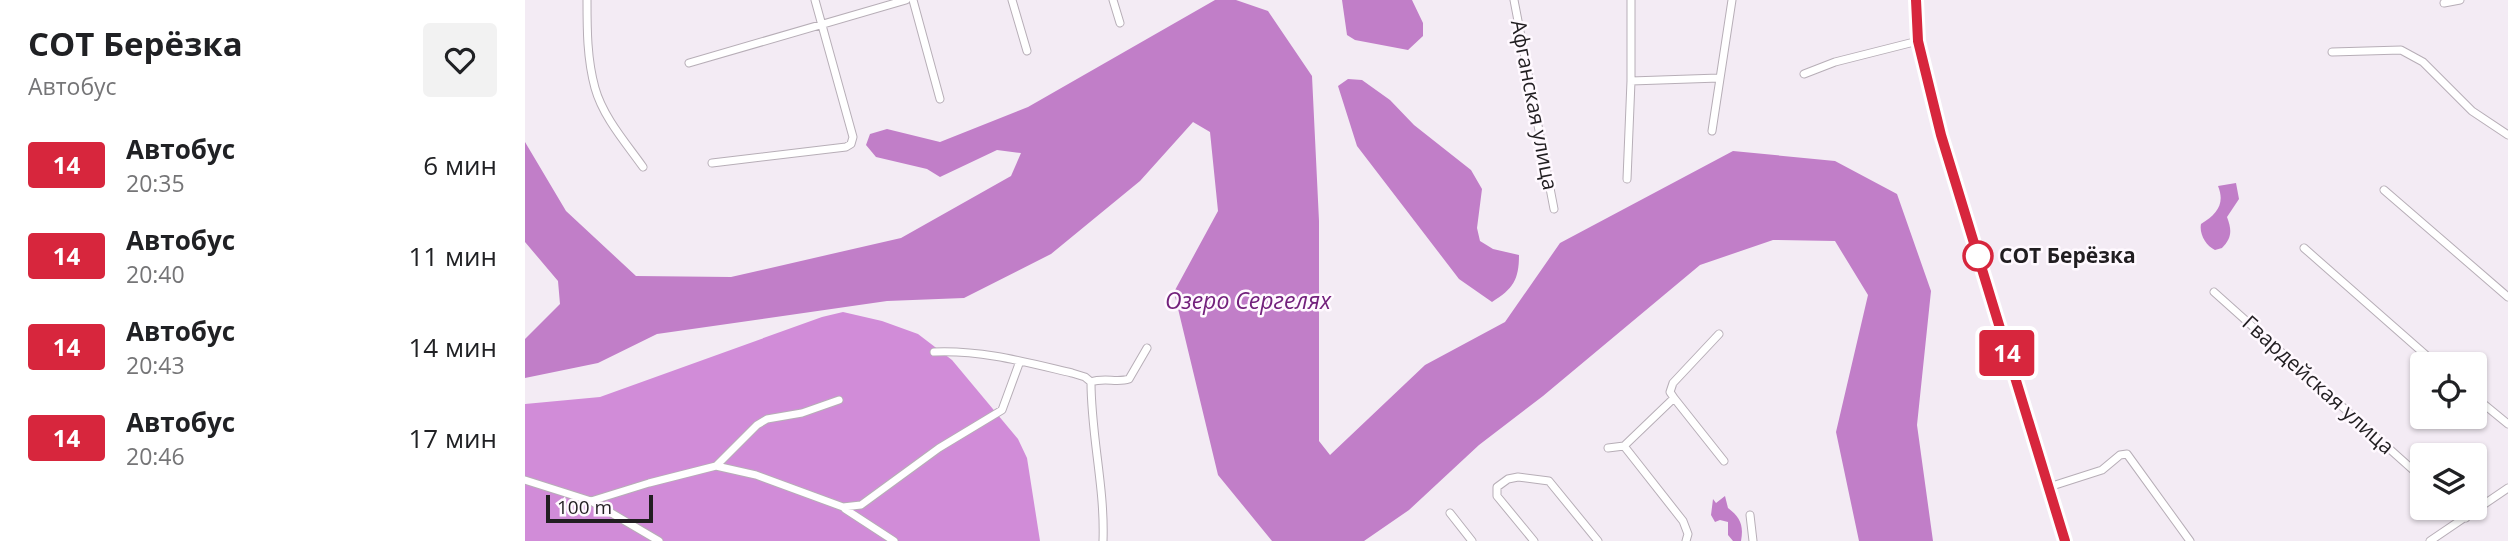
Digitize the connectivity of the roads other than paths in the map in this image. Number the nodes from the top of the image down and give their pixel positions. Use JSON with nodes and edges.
{"nodes":[{"id":1,"x":587,"y":0,"type":"edge"},
{"id":2,"x":815,"y":0,"type":"edge"},
{"id":3,"x":906,"y":0,"type":"edge"},
{"id":4,"x":913,"y":0,"type":"edge"},
{"id":5,"x":1013,"y":0,"type":"edge"},
{"id":6,"x":1113,"y":0,"type":"edge"},
{"id":7,"x":1514,"y":0,"type":"edge"},
{"id":8,"x":1631,"y":0,"type":"edge"},
{"id":9,"x":1732,"y":0,"type":"edge"},
{"id":10,"x":1916,"y":0,"type":"edge"},
{"id":11,"x":2460,"y":0,"type":"edge"},
{"id":12,"x":2444,"y":2,"type":"dead end"},
{"id":13,"x":1119,"y":23,"type":"dead end"},
{"id":14,"x":822,"y":26,"type":"junction"},
{"id":15,"x":1918,"y":41,"type":"junction"},
{"id":16,"x":1027,"y":51,"type":"dead end"},
{"id":17,"x":2332,"y":52,"type":"dead end"},
{"id":18,"x":689,"y":64,"type":"dead end"},
{"id":19,"x":1804,"y":74,"type":"dead end"},
{"id":20,"x":1719,"y":78,"type":"junction"},
{"id":21,"x":1631,"y":81,"type":"junction"},
{"id":22,"x":940,"y":99,"type":"dead end"},
{"id":23,"x":1712,"y":131,"type":"dead end"},
{"id":24,"x":2508,"y":135,"type":"edge"},
{"id":25,"x":712,"y":163,"type":"dead end"},
{"id":26,"x":643,"y":167,"type":"dead end"},
{"id":27,"x":1627,"y":179,"type":"dead end"},
{"id":28,"x":2384,"y":190,"type":"dead end"},
{"id":29,"x":1554,"y":209,"type":"dead end"},
{"id":30,"x":2304,"y":248,"type":"dead end"},
{"id":31,"x":2214,"y":292,"type":"dead end"},
{"id":32,"x":2508,"y":297,"type":"edge"},
{"id":33,"x":1719,"y":334,"type":"dead end"},
{"id":34,"x":1147,"y":348,"type":"dead end"},
{"id":35,"x":934,"y":352,"type":"dead end"},
{"id":36,"x":2422,"y":352,"type":"edge"},
{"id":37,"x":1020,"y":361,"type":"junction"},
{"id":38,"x":1091,"y":382,"type":"junction"},
{"id":39,"x":1674,"y":398,"type":"junction"},
{"id":40,"x":839,"y":400,"type":"dead end"},
{"id":41,"x":2487,"y":407,"type":"edge"},
{"id":42,"x":2508,"y":424,"type":"edge"},
{"id":43,"x":1624,"y":446,"type":"junction"},
{"id":44,"x":1608,"y":448,"type":"dead end"},
{"id":45,"x":1724,"y":461,"type":"dead end"},
{"id":46,"x":716,"y":466,"type":"junction"},
{"id":47,"x":2410,"y":467,"type":"edge"},
{"id":48,"x":525,"y":480,"type":"edge"},
{"id":49,"x":2049,"y":487,"type":"junction"},
{"id":50,"x":2508,"y":488,"type":"edge"},
{"id":51,"x":591,"y":501,"type":"junction"},
{"id":52,"x":2487,"y":502,"type":"edge"},
{"id":53,"x":843,"y":507,"type":"junction"},
{"id":54,"x":1450,"y":513,"type":"dead end"},
{"id":55,"x":1750,"y":515,"type":"dead end"},
{"id":56,"x":2462,"y":520,"type":"edge"},
{"id":57,"x":659,"y":541,"type":"edge"},
{"id":58,"x":894,"y":541,"type":"edge"},
{"id":59,"x":1103,"y":541,"type":"edge"},
{"id":60,"x":1472,"y":541,"type":"edge"},
{"id":61,"x":1534,"y":541,"type":"edge"},
{"id":62,"x":1598,"y":541,"type":"edge"},
{"id":63,"x":1686,"y":541,"type":"edge"},
{"id":64,"x":1753,"y":541,"type":"edge"},
{"id":65,"x":2065,"y":541,"type":"edge"},
{"id":66,"x":2190,"y":541,"type":"edge"},
{"id":67,"x":2430,"y":541,"type":"edge"}],
"edges":[{"from":1,"to":26,"type":"street"},
{"from":2,"to":14,"type":"street"},
{"from":3,"to":14,"type":"street"},
{"from":4,"to":22,"type":"street"},
{"from":5,"to":16,"type":"street"},
{"from":6,"to":13,"type":"street"},
{"from":7,"to":29,"type":"street","name":"Афганская улица"},
{"from":8,"to":21,"type":"street"},
{"from":9,"to":20,"type":"street"},
{"from":10,"to":15,"type":"street"},
{"from":11,"to":12,"type":"street"},
{"from":14,"to":18,"type":"street"},
{"from":14,"to":25,"type":"street"},
{"from":15,"to":19,"type":"street"},
{"from":15,"to":49,"type":"street"},
{"from":17,"to":24,"type":"street"},
{"from":20,"to":21,"type":"street"},
{"from":20,"to":23,"type":"street"},
{"from":21,"to":27,"type":"street"},
{"from":28,"to":32,"type":"street"},
{"from":30,"to":36,"type":"street"},
{"from":31,"to":47,"type":"street","name":"Гвардейская улица"},
{"from":33,"to":39,"type":"street"},
{"from":34,"to":38,"type":"street"},
{"from":35,"to":37,"type":"street"},
{"from":37,"to":38,"type":"street"},
{"from":37,"to":53,"type":"street"},
{"from":38,"to":59,"type":"street"},
{"from":39,"to":43,"type":"street"},
{"from":39,"to":45,"type":"street"},
{"from":40,"to":46,"type":"street"},
{"from":41,"to":42,"type":"street"},
{"from":43,"to":44,"type":"street"},
{"from":43,"to":63,"type":"street"},
{"from":46,"to":51,"type":"street"},
{"from":46,"to":53,"type":"street"},
{"from":48,"to":51,"type":"street"},
{"from":49,"to":65,"type":"street"},
{"from":49,"to":66,"type":"street"},
{"from":50,"to":52,"type":"street"},
{"from":51,"to":57,"type":"street"},
{"from":53,"to":58,"type":"street"},
{"from":54,"to":60,"type":"street"},
{"from":55,"to":64,"type":"street"},
{"from":56,"to":67,"type":"street"},
{"from":61,"to":62,"type":"street"}]}
